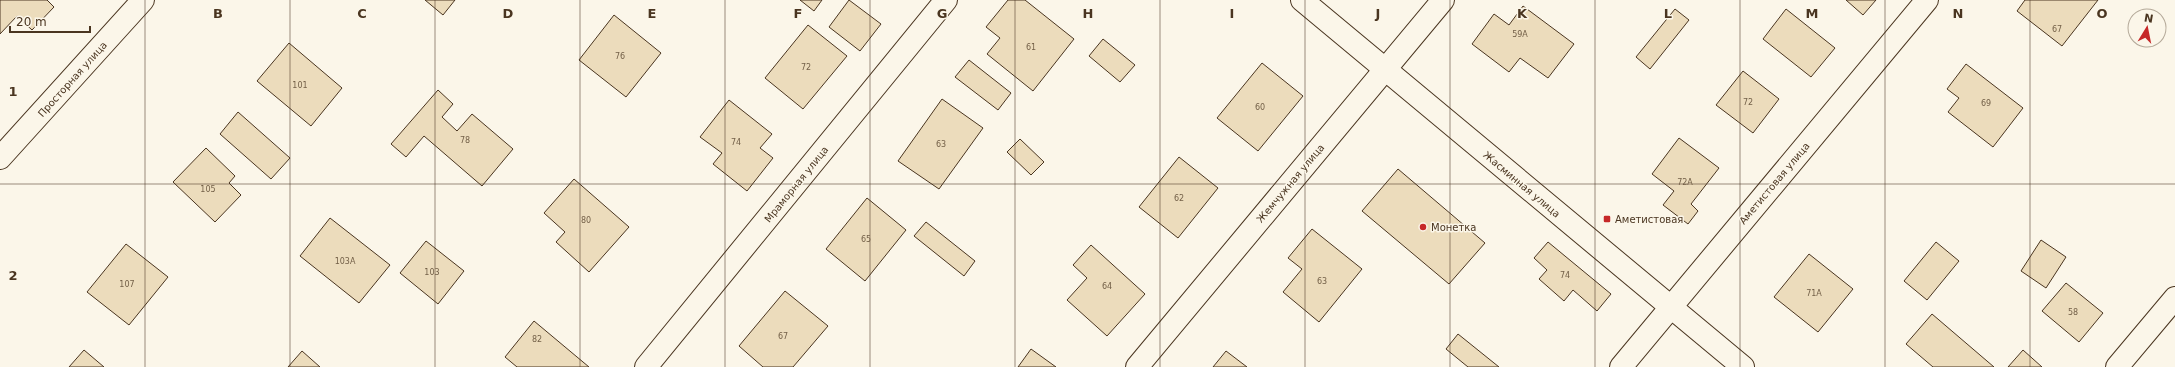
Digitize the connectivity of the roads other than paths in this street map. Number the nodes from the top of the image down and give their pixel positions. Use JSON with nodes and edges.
{"nodes":[{"id":1,"x":143,"y":0,"type":"edge"},
{"id":2,"x":946,"y":0,"type":"edge"},
{"id":3,"x":1302,"y":0,"type":"edge"},
{"id":4,"x":1443,"y":0,"type":"edge"},
{"id":5,"x":1927,"y":0,"type":"edge"},
{"id":6,"x":1384,"y":70,"type":"junction"},
{"id":7,"x":0,"y":158,"type":"edge"},
{"id":8,"x":2175,"y":298,"type":"edge"},
{"id":9,"x":1671,"y":307,"type":"junction"},
{"id":10,"x":646,"y":367,"type":"edge"},
{"id":11,"x":1137,"y":367,"type":"edge"},
{"id":12,"x":1621,"y":367,"type":"edge"},
{"id":13,"x":1742,"y":367,"type":"edge"},
{"id":14,"x":2117,"y":367,"type":"edge"}],
"edges":[{"from":1,"to":7,"type":"street","name":"Просторная улица"},
{"from":2,"to":10,"type":"street","name":"Мраморная улица"},
{"from":3,"to":6,"type":"street","name":"Жасминная улица"},
{"from":4,"to":6,"type":"street","name":"Жемчужная улица"},
{"from":5,"to":9,"type":"street","name":"Аметистовая улица"},
{"from":6,"to":9,"type":"street","name":"Жасминная улица"},
{"from":6,"to":11,"type":"street","name":"Жемчужная улица"},
{"from":8,"to":14,"type":"street"},
{"from":9,"to":12,"type":"street","name":"Аметистовая улица"},
{"from":9,"to":13,"type":"street","name":"Жасминная улица"}]}
